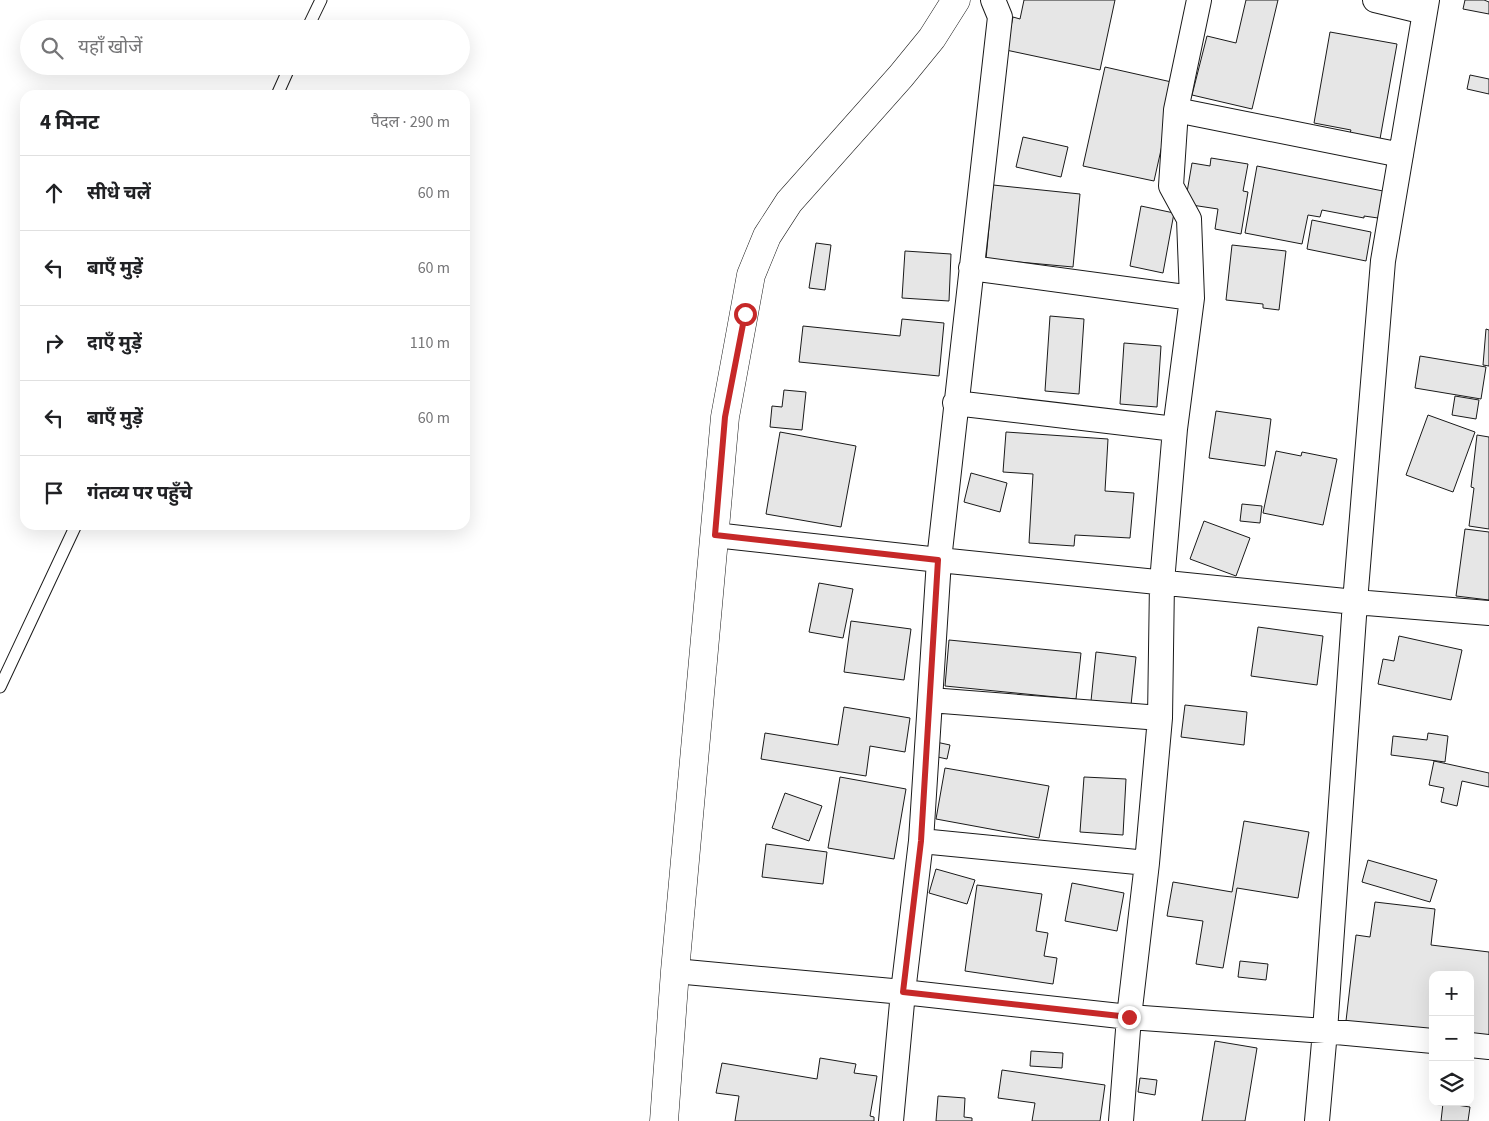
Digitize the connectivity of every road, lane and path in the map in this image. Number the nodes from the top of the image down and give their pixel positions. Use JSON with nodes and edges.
{"nodes":[{"id":1,"x":321,"y":0,"type":"edge"},
{"id":2,"x":956,"y":0,"type":"edge"},
{"id":3,"x":993,"y":0,"type":"edge"},
{"id":4,"x":1199,"y":0,"type":"edge"},
{"id":5,"x":1375,"y":0,"type":"edge"},
{"id":6,"x":1426,"y":6,"type":"edge"},
{"id":7,"x":312,"y":20,"type":"edge"},
{"id":8,"x":286,"y":75,"type":"edge"},
{"id":9,"x":279,"y":90,"type":"edge"},
{"id":10,"x":1176,"y":110,"type":"junction"},
{"id":11,"x":1401,"y":155,"type":"junction"},
{"id":12,"x":972,"y":268,"type":"junction"},
{"id":13,"x":1192,"y":298,"type":"junction"},
{"id":14,"x":955,"y":403,"type":"junction"},
{"id":15,"x":1175,"y":429,"type":"junction"},
{"id":16,"x":74,"y":530,"type":"edge"},
{"id":17,"x":715,"y":535,"type":"junction"},
{"id":18,"x":938,"y":560,"type":"junction"},
{"id":19,"x":1162,"y":582,"type":"junction"},
{"id":20,"x":1355,"y":602,"type":"junction"},
{"id":21,"x":1489,"y":613,"type":"edge"},
{"id":22,"x":0,"y":687,"type":"edge"},
{"id":23,"x":930,"y":700,"type":"junction"},
{"id":24,"x":1160,"y":718,"type":"junction"},
{"id":25,"x":921,"y":841,"type":"junction"},
{"id":26,"x":1147,"y":863,"type":"junction"},
{"id":27,"x":675,"y":971,"type":"junction"},
{"id":28,"x":903,"y":992,"type":"junction"},
{"id":29,"x":1129,"y":1017,"type":"junction"},
{"id":30,"x":1325,"y":1031,"type":"junction"},
{"id":31,"x":1429,"y":1041,"type":"edge"},
{"id":32,"x":1474,"y":1045,"type":"edge"},
{"id":33,"x":1489,"y":1046,"type":"edge"},
{"id":34,"x":664,"y":1121,"type":"edge"},
{"id":35,"x":891,"y":1121,"type":"edge"},
{"id":36,"x":1121,"y":1121,"type":"edge"},
{"id":37,"x":1317,"y":1121,"type":"edge"}],
"edges":[{"from":1,"to":7,"type":"lane"},
{"from":2,"to":17,"type":"street"},
{"from":3,"to":12,"type":"street"},
{"from":4,"to":10,"type":"street"},
{"from":5,"to":6,"type":"street"},
{"from":6,"to":11,"type":"street"},
{"from":8,"to":9,"type":"lane"},
{"from":10,"to":11,"type":"street"},
{"from":10,"to":13,"type":"street"},
{"from":11,"to":20,"type":"street"},
{"from":12,"to":13,"type":"street"},
{"from":12,"to":14,"type":"street"},
{"from":13,"to":15,"type":"street"},
{"from":14,"to":15,"type":"street"},
{"from":14,"to":18,"type":"street"},
{"from":15,"to":19,"type":"street"},
{"from":16,"to":22,"type":"lane"},
{"from":17,"to":18,"type":"street"},
{"from":17,"to":27,"type":"street"},
{"from":18,"to":19,"type":"street"},
{"from":18,"to":23,"type":"street"},
{"from":19,"to":20,"type":"street"},
{"from":19,"to":24,"type":"street"},
{"from":20,"to":21,"type":"street"},
{"from":20,"to":30,"type":"street"},
{"from":23,"to":24,"type":"street"},
{"from":23,"to":25,"type":"street"},
{"from":24,"to":26,"type":"street"},
{"from":25,"to":26,"type":"street"},
{"from":25,"to":28,"type":"street"},
{"from":26,"to":29,"type":"street"},
{"from":27,"to":28,"type":"street"},
{"from":27,"to":34,"type":"street"},
{"from":28,"to":29,"type":"street"},
{"from":28,"to":35,"type":"street"},
{"from":29,"to":30,"type":"street"},
{"from":29,"to":36,"type":"street"},
{"from":30,"to":31,"type":"street"},
{"from":30,"to":37,"type":"street"},
{"from":32,"to":33,"type":"street"}]}
